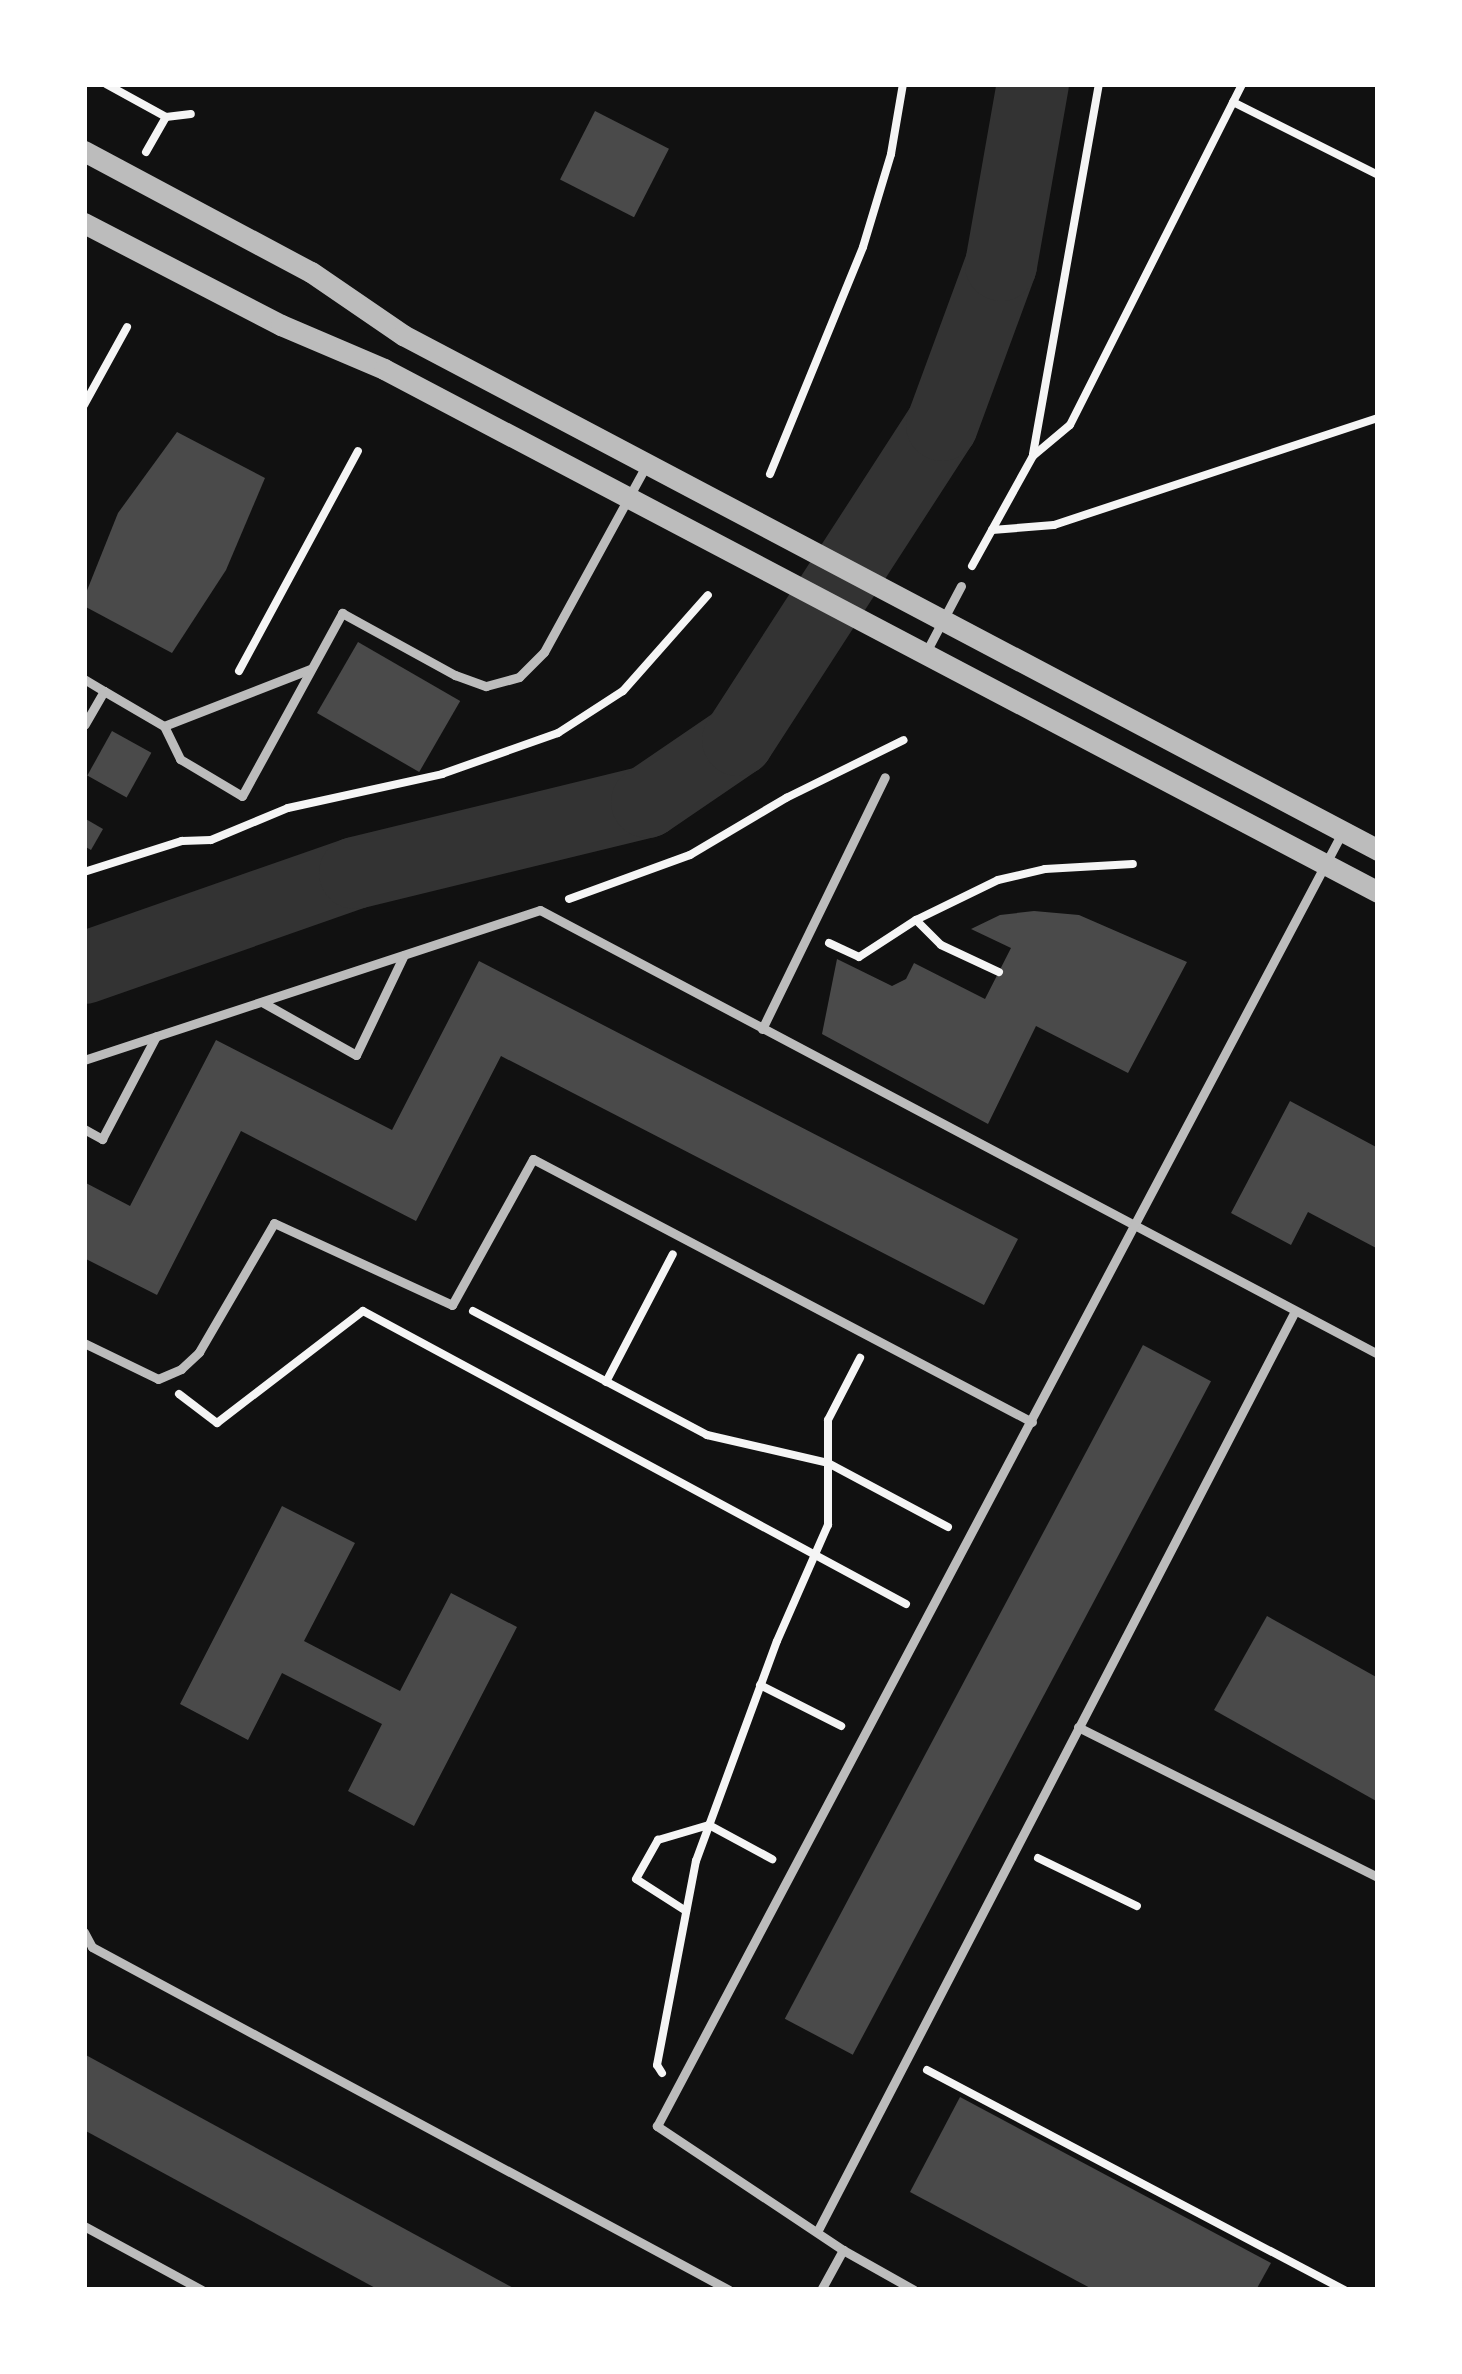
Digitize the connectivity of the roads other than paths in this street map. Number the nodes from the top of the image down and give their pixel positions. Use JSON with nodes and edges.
{"nodes":[{"id":1,"x":84,"y":151,"type":"edge"},
{"id":2,"x":84,"y":223,"type":"edge"},
{"id":3,"x":647,"y":464,"type":"junction"},
{"id":4,"x":628,"y":498,"type":"junction"},
{"id":5,"x":961,"y":586,"type":"road end"},
{"id":6,"x":943,"y":620,"type":"junction"},
{"id":7,"x":925,"y":653,"type":"junction"},
{"id":8,"x":311,"y":669,"type":"junction"},
{"id":9,"x":84,"y":679,"type":"edge"},
{"id":10,"x":104,"y":691,"type":"junction"},
{"id":11,"x":84,"y":725,"type":"edge"},
{"id":12,"x":164,"y":726,"type":"junction"},
{"id":13,"x":885,"y":777,"type":"dead end"},
{"id":14,"x":1343,"y":831,"type":"junction"},
{"id":15,"x":1378,"y":850,"type":"edge"},
{"id":16,"x":1326,"y":865,"type":"junction"},
{"id":17,"x":1378,"y":892,"type":"edge"},
{"id":18,"x":404,"y":955,"type":"junction"},
{"id":19,"x":262,"y":1002,"type":"junction"},
{"id":20,"x":762,"y":1029,"type":"junction"},
{"id":21,"x":156,"y":1036,"type":"junction"},
{"id":22,"x":84,"y":1060,"type":"edge"},
{"id":23,"x":84,"y":1129,"type":"edge"},
{"id":24,"x":1136,"y":1227,"type":"junction"},
{"id":25,"x":1295,"y":1311,"type":"junction"},
{"id":26,"x":84,"y":1343,"type":"edge"},
{"id":27,"x":1378,"y":1354,"type":"edge"},
{"id":28,"x":1032,"y":1422,"type":"junction"},
{"id":29,"x":1078,"y":1727,"type":"junction"},
{"id":30,"x":1378,"y":1876,"type":"edge"},
{"id":31,"x":84,"y":1933,"type":"edge"},
{"id":32,"x":84,"y":2227,"type":"edge"},
{"id":33,"x":818,"y":2230,"type":"junction"},
{"id":34,"x":843,"y":2250,"type":"junction"},
{"id":35,"x":202,"y":2290,"type":"edge"},
{"id":36,"x":729,"y":2290,"type":"edge"},
{"id":37,"x":821,"y":2290,"type":"edge"},
{"id":38,"x":914,"y":2290,"type":"edge"}],
"edges":[{"from":1,"to":3,"type":"street"},
{"from":2,"to":4,"type":"street"},
{"from":3,"to":4,"type":"lane"},
{"from":3,"to":6,"type":"street"},
{"from":4,"to":7,"type":"street"},
{"from":4,"to":8,"type":"lane"},
{"from":5,"to":6,"type":"lane"},
{"from":6,"to":7,"type":"lane"},
{"from":6,"to":14,"type":"street"},
{"from":7,"to":16,"type":"street"},
{"from":8,"to":12,"type":"lane"},
{"from":8,"to":12,"type":"lane"},
{"from":9,"to":10,"type":"lane"},
{"from":10,"to":11,"type":"lane"},
{"from":10,"to":12,"type":"lane"},
{"from":13,"to":20,"type":"lane"},
{"from":14,"to":15,"type":"street"},
{"from":14,"to":16,"type":"lane"},
{"from":16,"to":17,"type":"street"},
{"from":16,"to":24,"type":"lane"},
{"from":18,"to":19,"type":"lane"},
{"from":18,"to":19,"type":"lane"},
{"from":18,"to":20,"type":"lane"},
{"from":19,"to":21,"type":"lane"},
{"from":20,"to":24,"type":"lane"},
{"from":21,"to":22,"type":"lane"},
{"from":21,"to":23,"type":"lane"},
{"from":24,"to":25,"type":"lane"},
{"from":24,"to":28,"type":"lane"},
{"from":25,"to":27,"type":"lane"},
{"from":25,"to":29,"type":"lane"},
{"from":26,"to":28,"type":"lane"},
{"from":28,"to":33,"type":"lane"},
{"from":29,"to":30,"type":"lane"},
{"from":29,"to":33,"type":"lane"},
{"from":31,"to":36,"type":"lane"},
{"from":32,"to":35,"type":"lane"},
{"from":33,"to":34,"type":"lane"},
{"from":34,"to":37,"type":"lane"},
{"from":34,"to":38,"type":"lane"}]}
